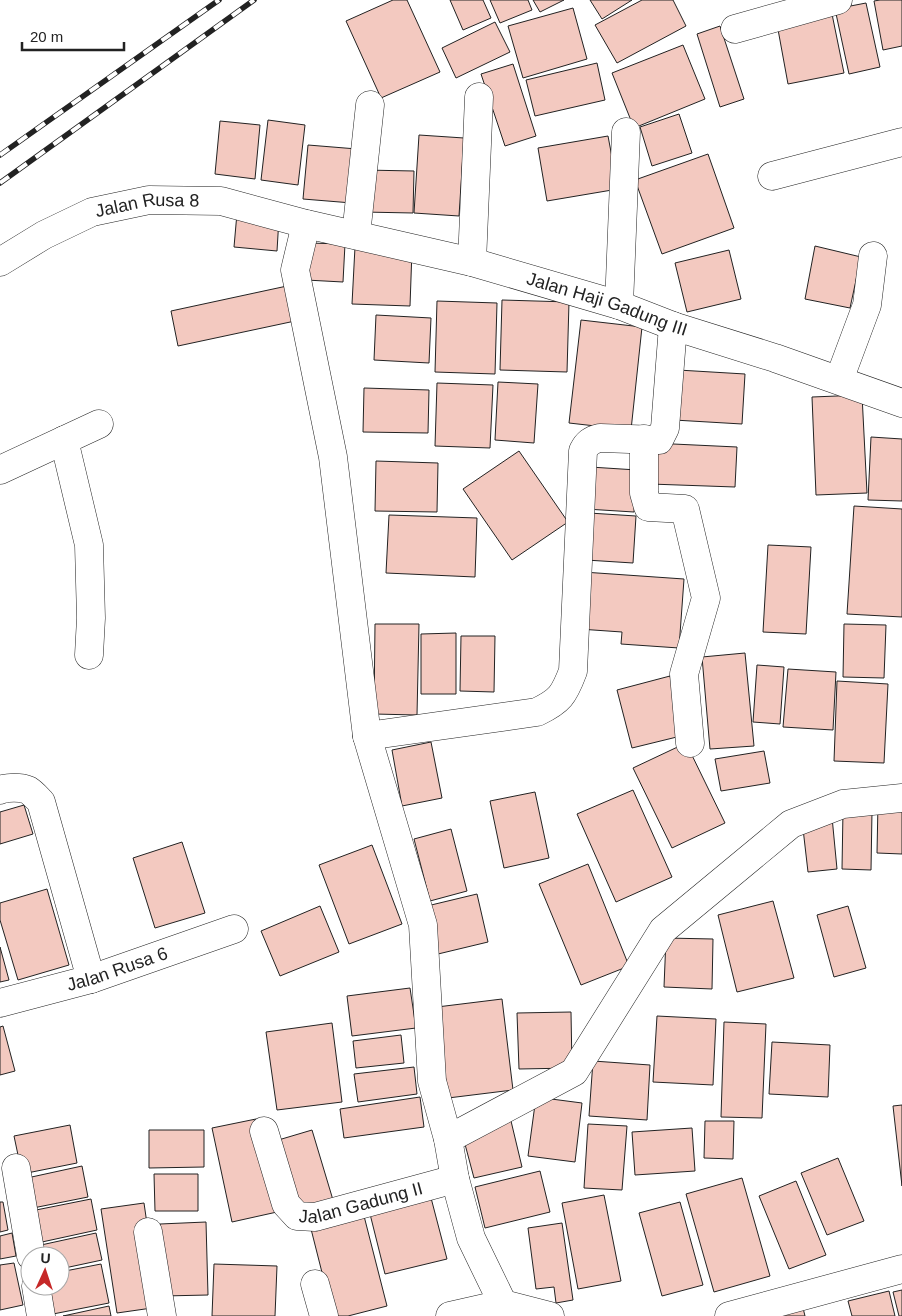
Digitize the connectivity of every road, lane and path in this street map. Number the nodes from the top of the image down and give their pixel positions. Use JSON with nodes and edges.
{"nodes":[{"id":1,"x":838,"y":0,"type":"edge"},
{"id":2,"x":735,"y":29,"type":"dead end"},
{"id":3,"x":479,"y":97,"type":"dead end"},
{"id":4,"x":370,"y":105,"type":"dead end"},
{"id":5,"x":626,"y":132,"type":"dead end"},
{"id":6,"x":902,"y":142,"type":"edge"},
{"id":7,"x":772,"y":176,"type":"dead end"},
{"id":8,"x":306,"y":224,"type":"junction"},
{"id":9,"x":356,"y":235,"type":"junction"},
{"id":10,"x":873,"y":256,"type":"dead end"},
{"id":11,"x":0,"y":262,"type":"edge"},
{"id":12,"x":472,"y":262,"type":"junction"},
{"id":13,"x":618,"y":305,"type":"junction"},
{"id":14,"x":673,"y":326,"type":"junction"},
{"id":15,"x":839,"y":380,"type":"junction"},
{"id":16,"x":902,"y":403,"type":"edge"},
{"id":17,"x":99,"y":424,"type":"dead end"},
{"id":18,"x":644,"y":439,"type":"junction"},
{"id":19,"x":64,"y":440,"type":"junction"},
{"id":20,"x":0,"y":470,"type":"edge"},
{"id":21,"x":89,"y":655,"type":"dead end"},
{"id":22,"x":367,"y":736,"type":"junction"},
{"id":23,"x":690,"y":743,"type":"dead end"},
{"id":24,"x":0,"y":790,"type":"edge"},
{"id":25,"x":902,"y":798,"type":"edge"},
{"id":26,"x":234,"y":928,"type":"dead end"},
{"id":27,"x":91,"y":979,"type":"junction"},
{"id":28,"x":0,"y":1003,"type":"edge"},
{"id":29,"x":264,"y":1131,"type":"dead end"},
{"id":30,"x":448,"y":1139,"type":"junction"},
{"id":31,"x":16,"y":1168,"type":"dead end"},
{"id":32,"x":455,"y":1179,"type":"junction"},
{"id":33,"x":148,"y":1232,"type":"dead end"},
{"id":34,"x":29,"y":1246,"type":"edge"},
{"id":35,"x":902,"y":1269,"type":"edge"},
{"id":36,"x":315,"y":1284,"type":"dead end"},
{"id":37,"x":38,"y":1296,"type":"edge"},
{"id":38,"x":503,"y":1304,"type":"junction"},
{"id":39,"x":41,"y":1316,"type":"edge"},
{"id":40,"x":162,"y":1316,"type":"edge"},
{"id":41,"x":324,"y":1316,"type":"edge"},
{"id":42,"x":450,"y":1316,"type":"edge"},
{"id":43,"x":550,"y":1316,"type":"edge"},
{"id":44,"x":729,"y":1316,"type":"edge"}],
"edges":[{"from":1,"to":2,"type":"street"},
{"from":3,"to":12,"type":"street"},
{"from":4,"to":9,"type":"street"},
{"from":5,"to":13,"type":"street"},
{"from":6,"to":7,"type":"street"},
{"from":8,"to":9,"type":"street","name":"Jalan Haji Gadung III"},
{"from":8,"to":11,"type":"street","name":"Jalan Rusa 8"},
{"from":8,"to":22,"type":"street"},
{"from":9,"to":12,"type":"street","name":"Jalan Haji Gadung III"},
{"from":10,"to":15,"type":"street"},
{"from":12,"to":13,"type":"street","name":"Jalan Haji Gadung III"},
{"from":13,"to":14,"type":"street","name":"Jalan Haji Gadung III"},
{"from":14,"to":15,"type":"street","name":"Jalan Haji Gadung III"},
{"from":14,"to":18,"type":"street"},
{"from":15,"to":16,"type":"street","name":"Jalan Haji Gadung III"},
{"from":17,"to":19,"type":"street"},
{"from":18,"to":22,"type":"street"},
{"from":18,"to":23,"type":"street"},
{"from":19,"to":20,"type":"street"},
{"from":19,"to":21,"type":"street"},
{"from":22,"to":30,"type":"street"},
{"from":24,"to":27,"type":"street"},
{"from":25,"to":30,"type":"street"},
{"from":26,"to":27,"type":"street","name":"Jalan Rusa 6"},
{"from":27,"to":28,"type":"street","name":"Jalan Rusa 6"},
{"from":29,"to":32,"type":"street","name":"Jalan Gadung II"},
{"from":30,"to":32,"type":"street"},
{"from":31,"to":34,"type":"street"},
{"from":32,"to":38,"type":"street"},
{"from":33,"to":40,"type":"street"},
{"from":35,"to":44,"type":"street"},
{"from":36,"to":41,"type":"street"},
{"from":37,"to":39,"type":"street"},
{"from":38,"to":42,"type":"street"},
{"from":38,"to":43,"type":"street"}]}
